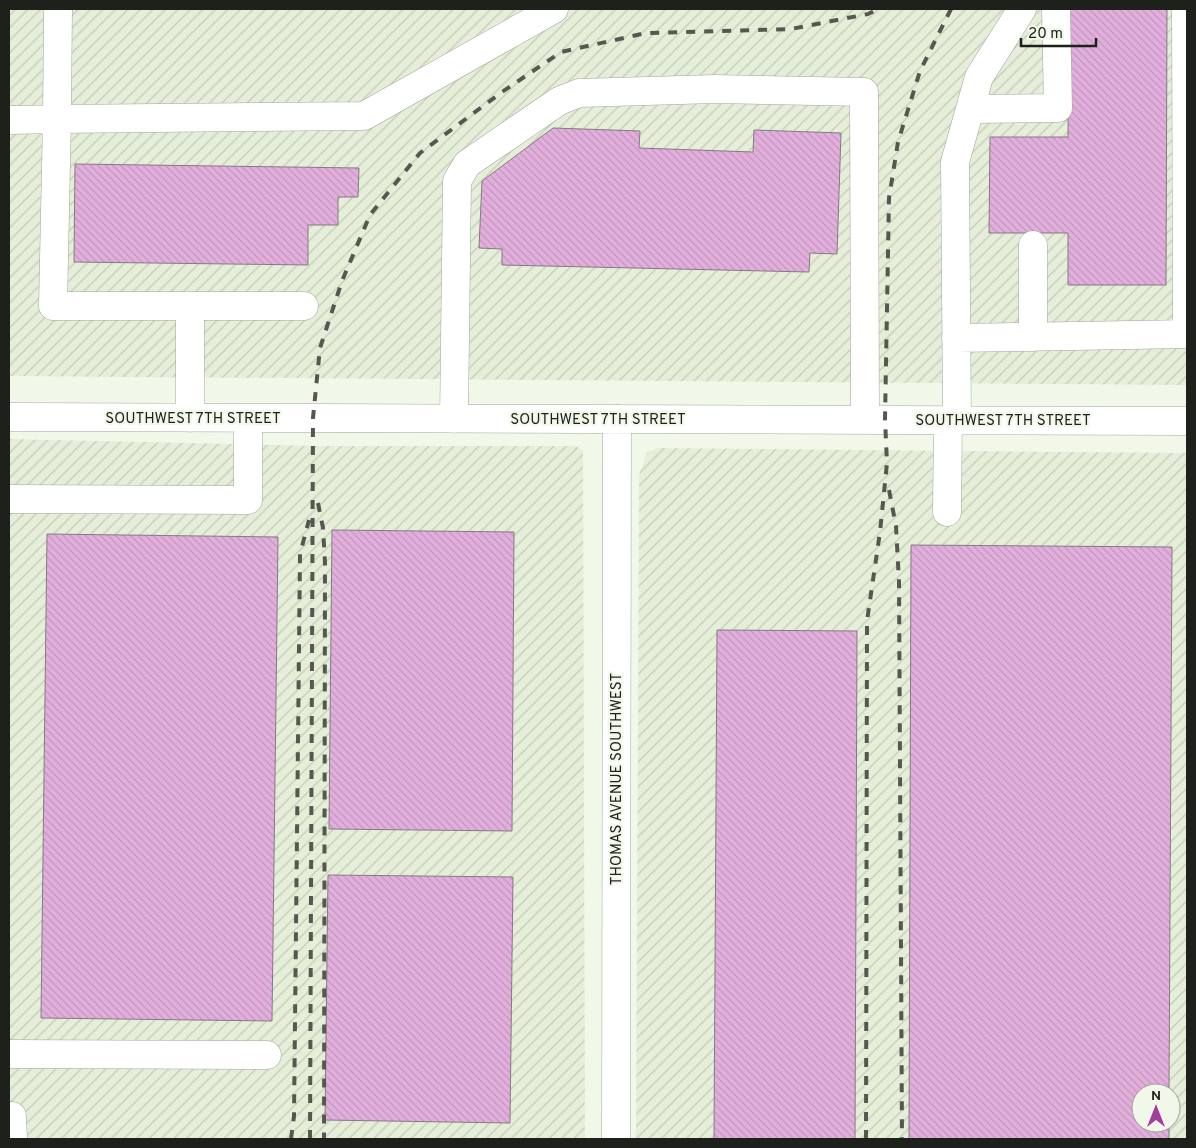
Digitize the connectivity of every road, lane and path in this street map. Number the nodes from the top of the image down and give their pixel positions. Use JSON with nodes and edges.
{"nodes":[{"id":1,"x":58,"y":9,"type":"edge"},
{"id":2,"x":554,"y":9,"type":"edge"},
{"id":3,"x":1022,"y":9,"type":"edge"},
{"id":4,"x":1056,"y":9,"type":"edge"},
{"id":5,"x":1186,"y":9,"type":"edge"},
{"id":6,"x":970,"y":109,"type":"junction"},
{"id":7,"x":57,"y":119,"type":"junction"},
{"id":8,"x":9,"y":120,"type":"edge"},
{"id":9,"x":1032,"y":245,"type":"dead end"},
{"id":10,"x":190,"y":306,"type":"junction"},
{"id":11,"x":304,"y":306,"type":"dead end"},
{"id":12,"x":1033,"y":337,"type":"junction"},
{"id":13,"x":956,"y":338,"type":"junction"},
{"id":14,"x":9,"y":417,"type":"edge"},
{"id":15,"x":190,"y":418,"type":"junction"},
{"id":16,"x":248,"y":418,"type":"junction"},
{"id":17,"x":454,"y":418,"type":"junction"},
{"id":18,"x":617,"y":418,"type":"junction"},
{"id":19,"x":865,"y":420,"type":"junction"},
{"id":20,"x":952,"y":420,"type":"junction"},
{"id":21,"x":1187,"y":421,"type":"edge"},
{"id":22,"x":9,"y":499,"type":"edge"},
{"id":23,"x":947,"y":512,"type":"dead end"},
{"id":24,"x":9,"y":1054,"type":"edge"},
{"id":25,"x":267,"y":1055,"type":"dead end"},
{"id":26,"x":616,"y":1139,"type":"edge"}],
"edges":[{"from":1,"to":7,"type":"street"},
{"from":2,"to":7,"type":"street"},
{"from":3,"to":6,"type":"street"},
{"from":4,"to":6,"type":"street"},
{"from":5,"to":12,"type":"street"},
{"from":6,"to":13,"type":"street"},
{"from":7,"to":8,"type":"street"},
{"from":7,"to":10,"type":"street"},
{"from":9,"to":12,"type":"street"},
{"from":10,"to":11,"type":"street"},
{"from":10,"to":15,"type":"street"},
{"from":12,"to":13,"type":"street"},
{"from":13,"to":20,"type":"street"},
{"from":14,"to":15,"type":"street","name":"SOUTHWEST 7TH STREET"},
{"from":15,"to":16,"type":"street","name":"SOUTHWEST 7TH STREET"},
{"from":16,"to":17,"type":"street","name":"SOUTHWEST 7TH STREET"},
{"from":16,"to":22,"type":"street"},
{"from":17,"to":18,"type":"street","name":"SOUTHWEST 7TH STREET"},
{"from":17,"to":19,"type":"street"},
{"from":18,"to":19,"type":"street","name":"SOUTHWEST 7TH STREET"},
{"from":18,"to":26,"type":"street","name":"THOMAS AVENUE SOUTHWEST"},
{"from":19,"to":20,"type":"street","name":"SOUTHWEST 7TH STREET"},
{"from":20,"to":21,"type":"street","name":"SOUTHWEST 7TH STREET"},
{"from":20,"to":23,"type":"street"},
{"from":24,"to":25,"type":"street"}]}
